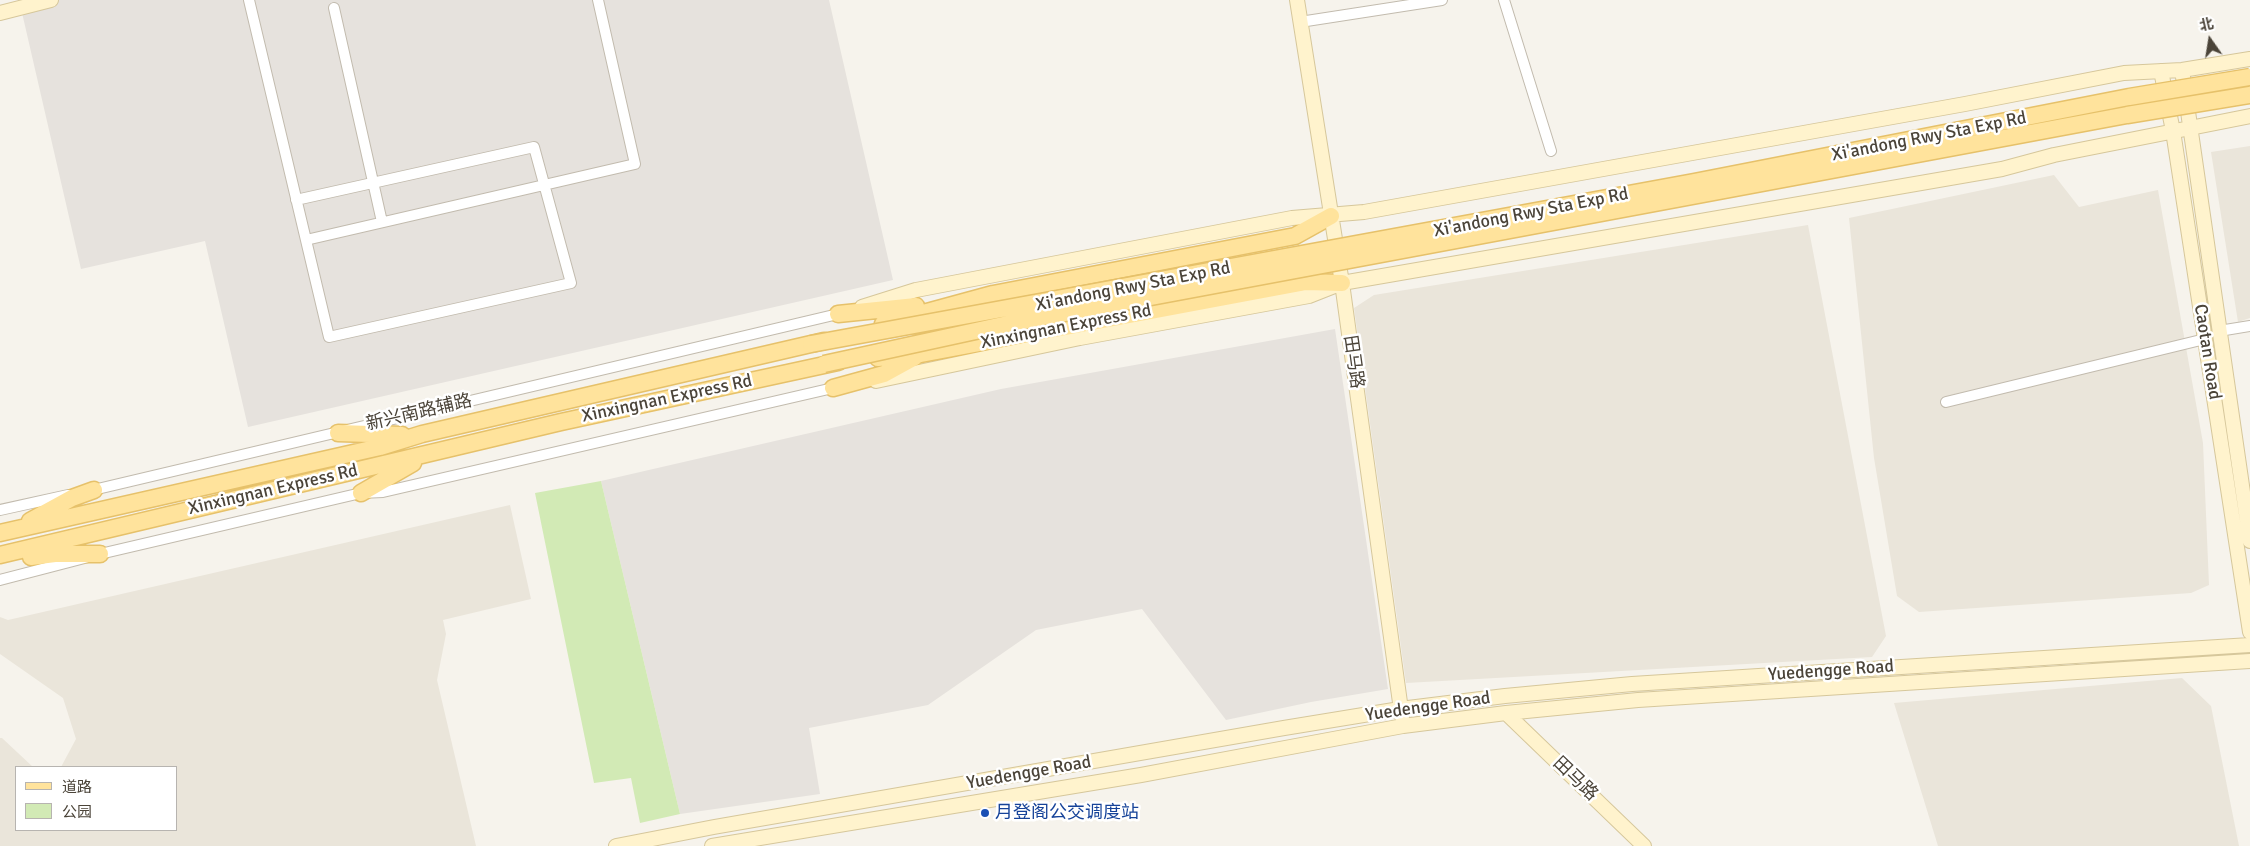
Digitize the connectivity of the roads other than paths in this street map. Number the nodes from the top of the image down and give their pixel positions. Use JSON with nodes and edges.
{"nodes":[{"id":1,"x":51,"y":0,"type":"edge"},
{"id":2,"x":249,"y":0,"type":"edge"},
{"id":3,"x":598,"y":0,"type":"edge"},
{"id":4,"x":1297,"y":0,"type":"edge"},
{"id":5,"x":1442,"y":0,"type":"edge"},
{"id":6,"x":1504,"y":0,"type":"edge"},
{"id":7,"x":334,"y":8,"type":"dead end"},
{"id":8,"x":0,"y":13,"type":"edge"},
{"id":9,"x":1300,"y":22,"type":"junction"},
{"id":10,"x":2250,"y":59,"type":"edge"},
{"id":11,"x":2182,"y":70,"type":"junction"},
{"id":12,"x":2161,"y":71,"type":"junction"},
{"id":13,"x":2250,"y":77,"type":"edge"},
{"id":14,"x":2250,"y":95,"type":"edge"},
{"id":15,"x":2250,"y":116,"type":"edge"},
{"id":16,"x":2189,"y":128,"type":"junction"},
{"id":17,"x":2174,"y":131,"type":"junction"},
{"id":18,"x":1551,"y":151,"type":"dead end"},
{"id":19,"x":374,"y":183,"type":"junction"},
{"id":20,"x":544,"y":185,"type":"junction"},
{"id":21,"x":296,"y":200,"type":"junction"},
{"id":22,"x":1331,"y":216,"type":"junction"},
{"id":23,"x":382,"y":222,"type":"junction"},
{"id":24,"x":306,"y":240,"type":"junction"},
{"id":25,"x":1342,"y":283,"type":"junction"},
{"id":26,"x":992,"y":294,"type":"junction"},
{"id":27,"x":838,"y":314,"type":"junction"},
{"id":28,"x":2250,"y":326,"type":"edge"},
{"id":29,"x":2219,"y":331,"type":"junction"},
{"id":30,"x":2205,"y":340,"type":"junction"},
{"id":31,"x":811,"y":344,"type":"junction"},
{"id":32,"x":921,"y":354,"type":"junction"},
{"id":33,"x":824,"y":364,"type":"junction"},
{"id":34,"x":833,"y":388,"type":"junction"},
{"id":35,"x":1946,"y":402,"type":"dead end"},
{"id":36,"x":338,"y":432,"type":"junction"},
{"id":37,"x":422,"y":434,"type":"junction"},
{"id":38,"x":430,"y":453,"type":"junction"},
{"id":39,"x":94,"y":490,"type":"junction"},
{"id":40,"x":361,"y":493,"type":"junction"},
{"id":41,"x":0,"y":510,"type":"edge"},
{"id":42,"x":17,"y":529,"type":"junction"},
{"id":43,"x":0,"y":533,"type":"edge"},
{"id":44,"x":2250,"y":541,"type":"edge"},
{"id":45,"x":100,"y":554,"type":"junction"},
{"id":46,"x":0,"y":555,"type":"edge"},
{"id":47,"x":34,"y":556,"type":"junction"},
{"id":48,"x":0,"y":559,"type":"edge"},
{"id":49,"x":0,"y":564,"type":"edge"},
{"id":50,"x":0,"y":580,"type":"edge"},
{"id":51,"x":2250,"y":632,"type":"edge"},
{"id":52,"x":2250,"y":645,"type":"edge"},
{"id":53,"x":2250,"y":661,"type":"edge"},
{"id":54,"x":1400,"y":709,"type":"junction"},
{"id":55,"x":1506,"y":713,"type":"junction"},
{"id":56,"x":1403,"y":726,"type":"junction"},
{"id":57,"x":616,"y":846,"type":"edge"},
{"id":58,"x":712,"y":846,"type":"edge"},
{"id":59,"x":1644,"y":846,"type":"edge"}],
"edges":[{"from":1,"to":8,"type":"main road"},
{"from":2,"to":21,"type":"street"},
{"from":3,"to":20,"type":"street"},
{"from":4,"to":9,"type":"main road","name":"田马路"},
{"from":5,"to":9,"type":"street"},
{"from":6,"to":18,"type":"street"},
{"from":7,"to":19,"type":"street"},
{"from":9,"to":22,"type":"main road","name":"田马路"},
{"from":10,"to":11,"type":"main road"},
{"from":11,"to":12,"type":"main road"},
{"from":11,"to":16,"type":"main road","name":"Caotan Road"},
{"from":12,"to":17,"type":"main road","name":"Caotan Road"},
{"from":12,"to":22,"type":"main road"},
{"from":13,"to":31,"type":"main road","name":"Xi'andong Rwy Sta Exp Rd","bridge":true},
{"from":14,"to":33,"type":"main road","name":"Xi'andong Rwy Sta Exp Rd","bridge":true},
{"from":15,"to":16,"type":"main road"},
{"from":16,"to":17,"type":"main road"},
{"from":16,"to":29,"type":"main road","name":"Caotan Road"},
{"from":17,"to":25,"type":"main road"},
{"from":17,"to":30,"type":"main road","name":"Caotan Road"},
{"from":19,"to":20,"type":"street"},
{"from":19,"to":21,"type":"street"},
{"from":19,"to":23,"type":"street"},
{"from":20,"to":23,"type":"street"},
{"from":20,"to":24,"type":"street"},
{"from":21,"to":24,"type":"street"},
{"from":22,"to":25,"type":"main road","name":"田马路"},
{"from":22,"to":26,"type":"main road","name":"Xinxingnan Express Rd"},
{"from":22,"to":27,"type":"main road"},
{"from":23,"to":24,"type":"street"},
{"from":25,"to":32,"type":"main road","name":"Xinxingnan Express Rd"},
{"from":25,"to":34,"type":"main road"},
{"from":25,"to":54,"type":"main road","name":"田马路"},
{"from":26,"to":27,"type":"main road"},
{"from":26,"to":31,"type":"main road","name":"Xinxingnan Express Rd"},
{"from":27,"to":36,"type":"street","name":"新兴南路辅路"},
{"from":28,"to":29,"type":"street"},
{"from":29,"to":44,"type":"main road","name":"Caotan Road"},
{"from":30,"to":35,"type":"street"},
{"from":30,"to":51,"type":"main road","name":"Caotan Road"},
{"from":31,"to":37,"type":"main road","name":"Xinxingnan Express Rd"},
{"from":32,"to":33,"type":"main road","name":"Xinxingnan Express Rd"},
{"from":32,"to":34,"type":"main road"},
{"from":33,"to":38,"type":"main road","name":"Xinxingnan Express Rd"},
{"from":34,"to":40,"type":"street"},
{"from":36,"to":37,"type":"main road"},
{"from":36,"to":39,"type":"street","name":"新兴南路辅路"},
{"from":37,"to":42,"type":"main road","name":"Xinxingnan Express Rd"},
{"from":38,"to":40,"type":"main road"},
{"from":38,"to":46,"type":"main road","name":"Xinxingnan Express Rd"},
{"from":39,"to":41,"type":"street","name":"新兴南路辅路"},
{"from":39,"to":42,"type":"main road"},
{"from":40,"to":45,"type":"street"},
{"from":42,"to":43,"type":"main road","name":"Xinxingnan Express Rd"},
{"from":45,"to":47,"type":"main road"},
{"from":45,"to":50,"type":"street"},
{"from":47,"to":48,"type":"main road"},
{"from":47,"to":49,"type":"main road"},
{"from":52,"to":54,"type":"main road","name":"Yuedengge Road"},
{"from":53,"to":55,"type":"main road","name":"Yuedengge Road"},
{"from":54,"to":56,"type":"main road","name":"田马路"},
{"from":54,"to":57,"type":"main road","name":"Yuedengge Road"},
{"from":55,"to":56,"type":"main road","name":"Yuedengge Road"},
{"from":55,"to":59,"type":"main road","name":"田马路"},
{"from":56,"to":58,"type":"main road","name":"Yuedengge Road"}]}
